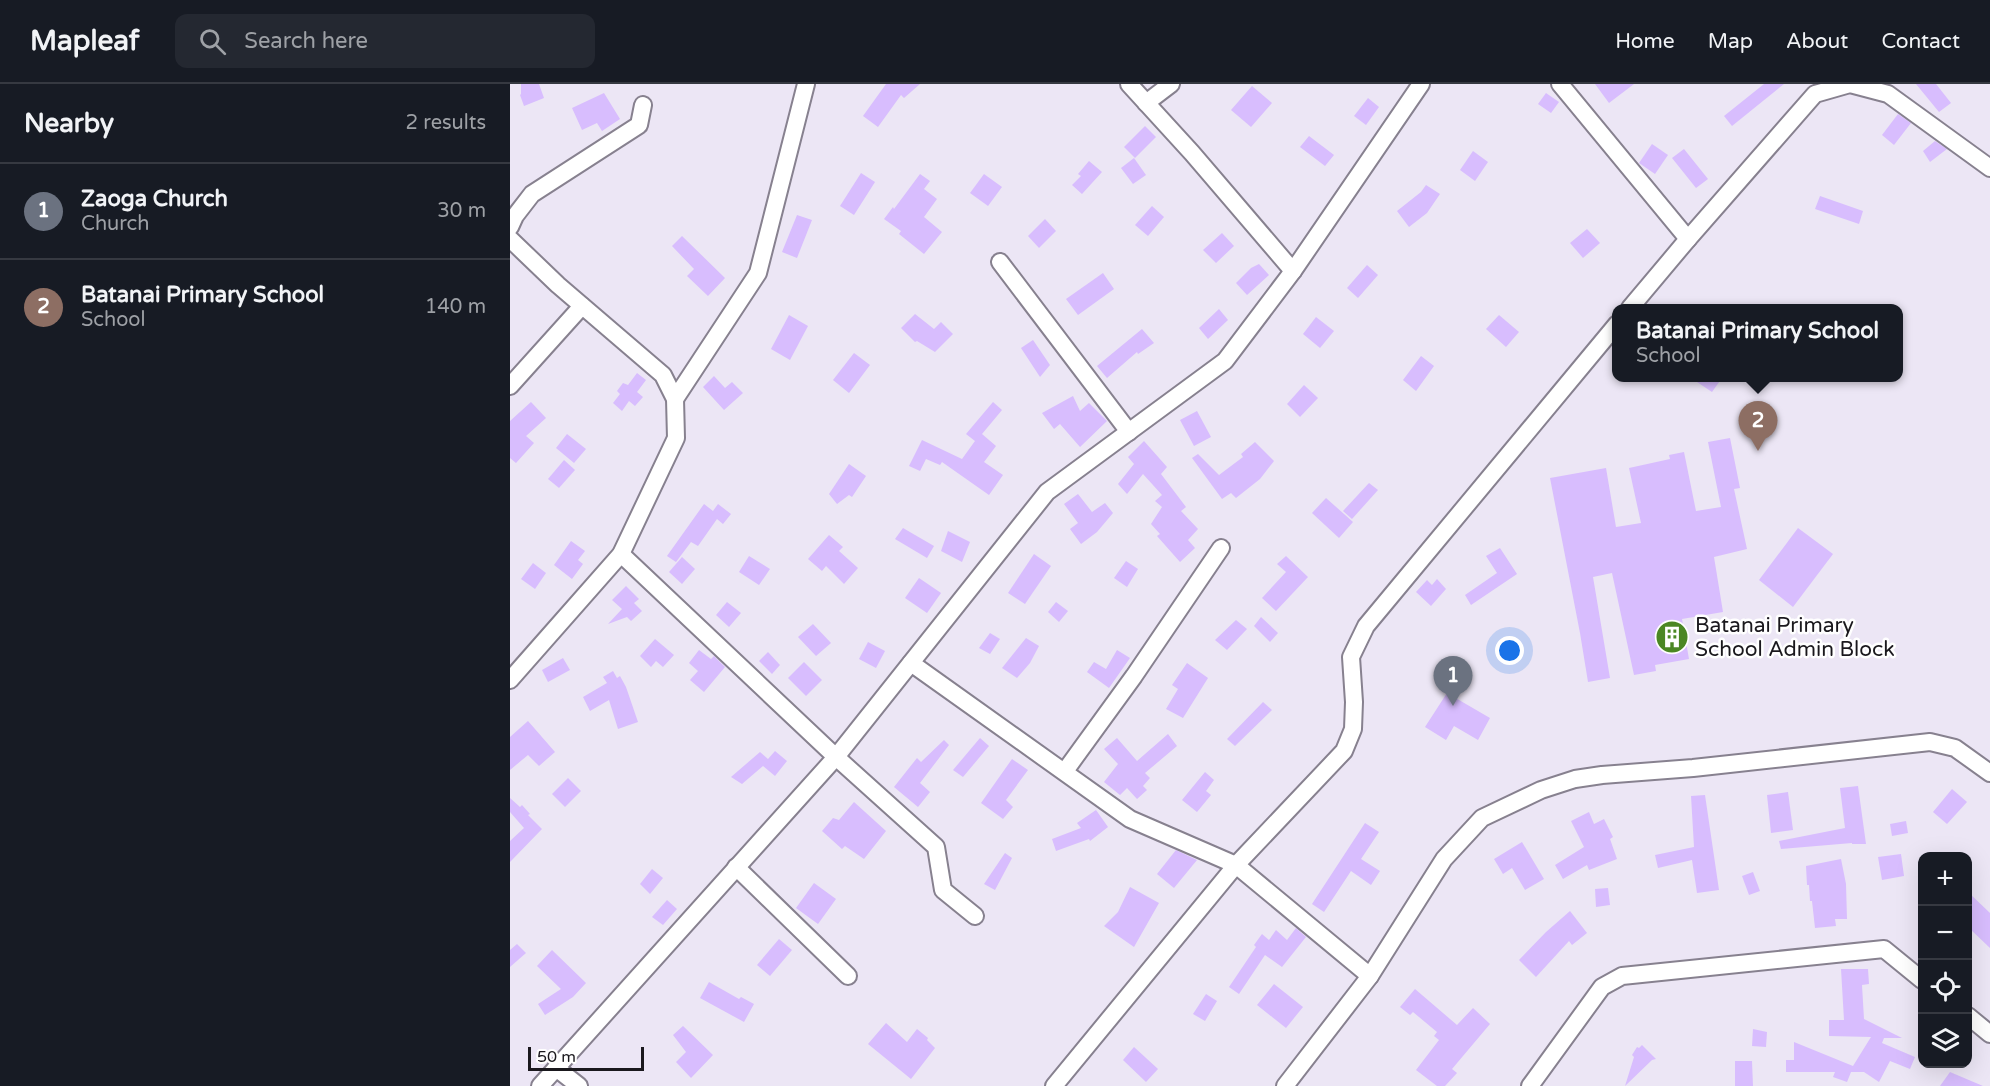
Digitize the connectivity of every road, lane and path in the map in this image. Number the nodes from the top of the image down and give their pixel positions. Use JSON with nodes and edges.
{"nodes":[{"id":1,"x":806,"y":84,"type":"edge"},
{"id":2,"x":1129,"y":84,"type":"edge"},
{"id":3,"x":1172,"y":84,"type":"edge"},
{"id":4,"x":1421,"y":84,"type":"edge"},
{"id":5,"x":1560,"y":84,"type":"edge"},
{"id":6,"x":1146,"y":103,"type":"junction"},
{"id":7,"x":643,"y":105,"type":"dead end"},
{"id":8,"x":1990,"y":168,"type":"edge"},
{"id":9,"x":510,"y":227,"type":"edge"},
{"id":10,"x":510,"y":239,"type":"edge"},
{"id":11,"x":1688,"y":239,"type":"junction"},
{"id":12,"x":1000,"y":262,"type":"dead end"},
{"id":13,"x":1293,"y":271,"type":"junction"},
{"id":14,"x":1634,"y":304,"type":"edge"},
{"id":15,"x":582,"y":306,"type":"junction"},
{"id":16,"x":1612,"y":330,"type":"edge"},
{"id":17,"x":510,"y":386,"type":"edge"},
{"id":18,"x":675,"y":399,"type":"junction"},
{"id":19,"x":1129,"y":432,"type":"junction"},
{"id":20,"x":1221,"y":548,"type":"dead end"},
{"id":21,"x":621,"y":554,"type":"junction"},
{"id":22,"x":911,"y":663,"type":"junction"},
{"id":23,"x":510,"y":680,"type":"edge"},
{"id":24,"x":836,"y":757,"type":"junction"},
{"id":25,"x":1065,"y":771,"type":"junction"},
{"id":26,"x":1990,"y":773,"type":"edge"},
{"id":27,"x":1236,"y":865,"type":"junction"},
{"id":28,"x":736,"y":867,"type":"junction"},
{"id":29,"x":975,"y":916,"type":"dead end"},
{"id":30,"x":848,"y":976,"type":"dead end"},
{"id":31,"x":1370,"y":976,"type":"junction"},
{"id":32,"x":1918,"y":976,"type":"edge"},
{"id":33,"x":1972,"y":1019,"type":"edge"},
{"id":34,"x":1990,"y":1034,"type":"edge"},
{"id":35,"x":556,"y":1068,"type":"junction"},
{"id":36,"x":540,"y":1086,"type":"edge"},
{"id":37,"x":579,"y":1086,"type":"edge"},
{"id":38,"x":1054,"y":1086,"type":"edge"},
{"id":39,"x":1285,"y":1086,"type":"edge"},
{"id":40,"x":1530,"y":1086,"type":"edge"}],
"edges":[{"from":1,"to":18,"type":"street"},
{"from":2,"to":6,"type":"street"},
{"from":3,"to":6,"type":"street"},
{"from":4,"to":13,"type":"street"},
{"from":5,"to":11,"type":"street"},
{"from":6,"to":13,"type":"street"},
{"from":7,"to":9,"type":"street"},
{"from":8,"to":11,"type":"street"},
{"from":10,"to":15,"type":"street"},
{"from":11,"to":14,"type":"street"},
{"from":12,"to":19,"type":"street"},
{"from":13,"to":19,"type":"street"},
{"from":15,"to":17,"type":"street"},
{"from":15,"to":18,"type":"street"},
{"from":16,"to":27,"type":"street"},
{"from":18,"to":21,"type":"street"},
{"from":19,"to":22,"type":"street"},
{"from":20,"to":25,"type":"street"},
{"from":21,"to":23,"type":"street"},
{"from":21,"to":24,"type":"street"},
{"from":22,"to":24,"type":"street"},
{"from":22,"to":25,"type":"street"},
{"from":24,"to":28,"type":"street"},
{"from":24,"to":29,"type":"street"},
{"from":25,"to":27,"type":"street"},
{"from":26,"to":31,"type":"street"},
{"from":27,"to":31,"type":"street"},
{"from":27,"to":38,"type":"street"},
{"from":28,"to":30,"type":"street"},
{"from":28,"to":35,"type":"street"},
{"from":31,"to":39,"type":"street"},
{"from":32,"to":40,"type":"street"},
{"from":33,"to":34,"type":"street"},
{"from":35,"to":36,"type":"street"},
{"from":35,"to":37,"type":"street"}]}
